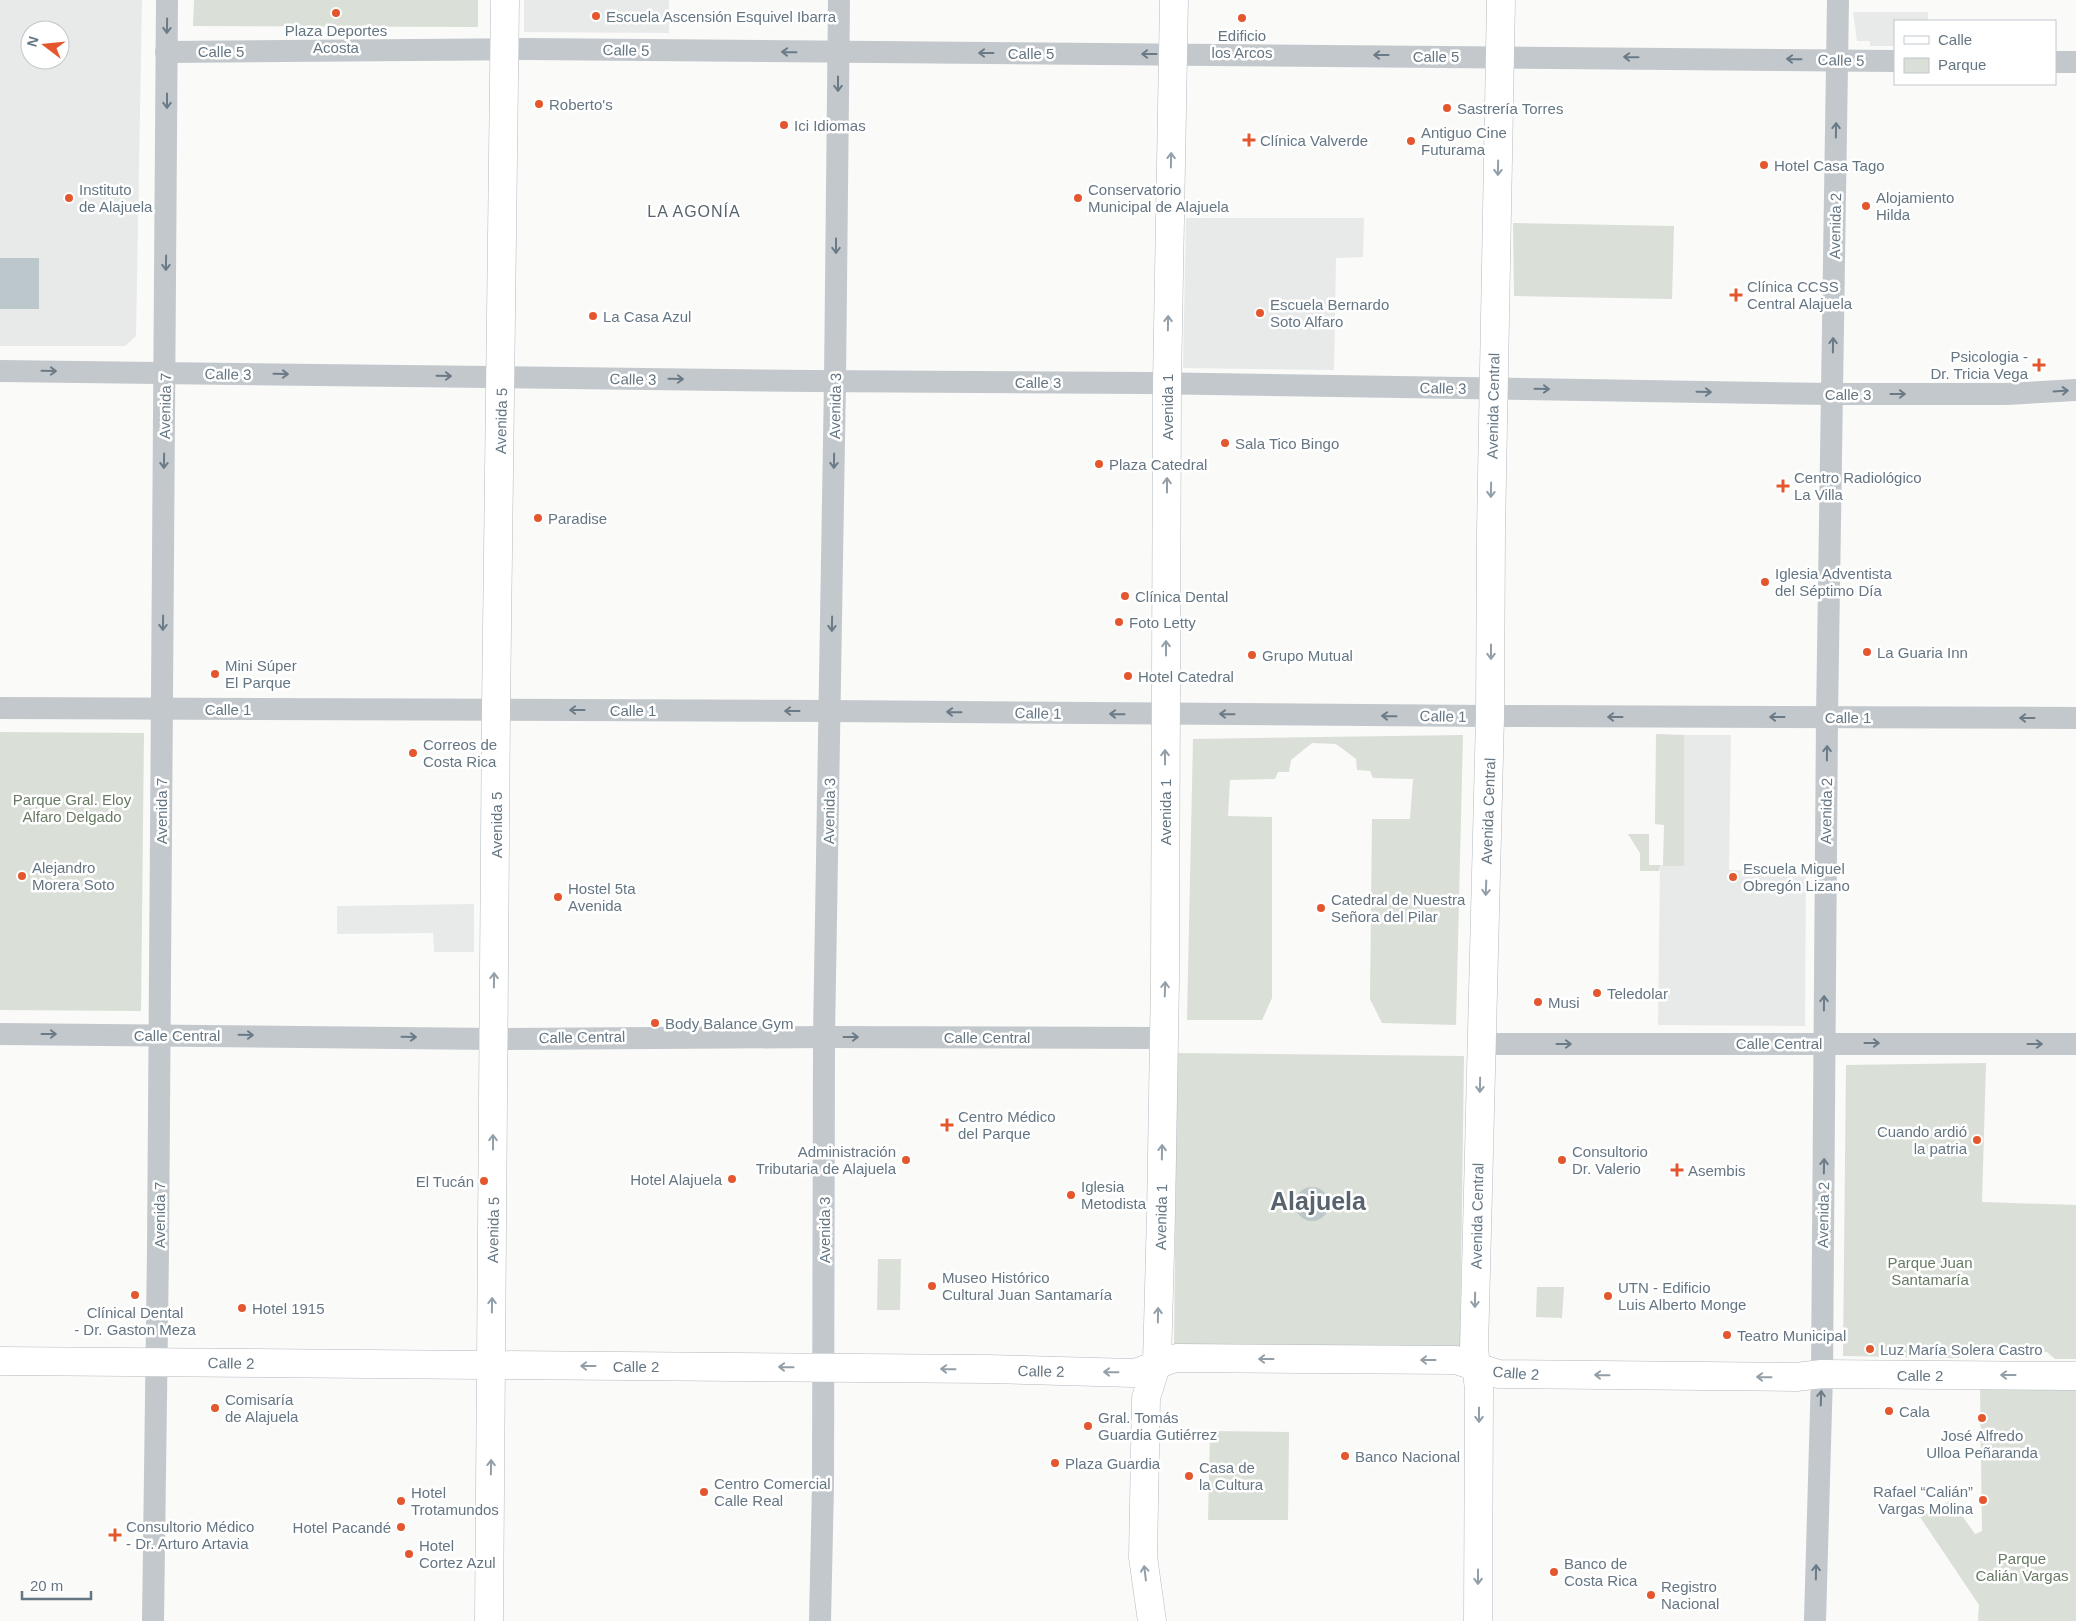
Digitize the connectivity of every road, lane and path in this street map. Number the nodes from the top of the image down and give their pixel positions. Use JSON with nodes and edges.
{"nodes":[{"id":1,"x":167,"y":0,"type":"edge"},
{"id":2,"x":505,"y":0,"type":"edge"},
{"id":3,"x":838,"y":0,"type":"edge"},
{"id":4,"x":1174,"y":0,"type":"edge"},
{"id":5,"x":1501,"y":0,"type":"edge"},
{"id":6,"x":1838,"y":0,"type":"edge"},
{"id":7,"x":504,"y":49,"type":"junction"},
{"id":8,"x":166,"y":52,"type":"junction"},
{"id":9,"x":838,"y":52,"type":"junction"},
{"id":10,"x":1173,"y":54,"type":"junction"},
{"id":11,"x":1500,"y":56,"type":"junction"},
{"id":12,"x":1838,"y":60,"type":"junction"},
{"id":13,"x":1894,"y":60,"type":"edge"},
{"id":14,"x":2056,"y":62,"type":"edge"},
{"id":15,"x":2076,"y":62,"type":"edge"},
{"id":16,"x":0,"y":371,"type":"edge"},
{"id":17,"x":165,"y":373,"type":"junction"},
{"id":18,"x":502,"y":377,"type":"junction"},
{"id":19,"x":835,"y":381,"type":"junction"},
{"id":20,"x":1167,"y":384,"type":"junction"},
{"id":21,"x":1493,"y":388,"type":"junction"},
{"id":22,"x":2076,"y":390,"type":"edge"},
{"id":23,"x":1832,"y":394,"type":"junction"},
{"id":24,"x":0,"y":708,"type":"edge"},
{"id":25,"x":162,"y":709,"type":"junction"},
{"id":26,"x":496,"y":710,"type":"junction"},
{"id":27,"x":830,"y":711,"type":"junction"},
{"id":28,"x":1165,"y":714,"type":"junction"},
{"id":29,"x":1490,"y":716,"type":"junction"},
{"id":30,"x":1827,"y":717,"type":"junction"},
{"id":31,"x":2076,"y":718,"type":"edge"},
{"id":32,"x":0,"y":1034,"type":"edge"},
{"id":33,"x":160,"y":1034,"type":"junction"},
{"id":34,"x":824,"y":1036,"type":"junction"},
{"id":35,"x":494,"y":1038,"type":"junction"},
{"id":36,"x":1164,"y":1038,"type":"junction"},
{"id":37,"x":1824,"y":1043,"type":"junction"},
{"id":38,"x":1481,"y":1044,"type":"junction"},
{"id":39,"x":2076,"y":1044,"type":"edge"},
{"id":40,"x":0,"y":1361,"type":"edge"},
{"id":41,"x":156,"y":1362,"type":"junction"},
{"id":42,"x":1157,"y":1363,"type":"junction"},
{"id":43,"x":492,"y":1366,"type":"junction"},
{"id":44,"x":1476,"y":1366,"type":"junction"},
{"id":45,"x":822,"y":1368,"type":"junction"},
{"id":46,"x":1822,"y":1374,"type":"junction"},
{"id":47,"x":2076,"y":1376,"type":"edge"},
{"id":48,"x":153,"y":1621,"type":"edge"},
{"id":49,"x":489,"y":1621,"type":"edge"},
{"id":50,"x":820,"y":1621,"type":"edge"},
{"id":51,"x":1152,"y":1621,"type":"edge"},
{"id":52,"x":1478,"y":1621,"type":"edge"},
{"id":53,"x":1815,"y":1621,"type":"edge"}],
"edges":[{"from":1,"to":8,"type":"street","name":"Avenida 7","one_way":true},
{"from":2,"to":7,"type":"street","name":"Avenida 5"},
{"from":3,"to":9,"type":"street","name":"Avenida 3"},
{"from":4,"to":10,"type":"street","name":"Avenida 1"},
{"from":5,"to":11,"type":"street","name":"Avenida Central"},
{"from":6,"to":12,"type":"street","name":"Avenida 2"},
{"from":7,"to":8,"type":"street","name":"Calle 5"},
{"from":9,"to":7,"type":"street","name":"Calle 5","one_way":true},
{"from":7,"to":18,"type":"street","name":"Avenida 5"},
{"from":8,"to":17,"type":"street","name":"Avenida 7","one_way":true},
{"from":10,"to":9,"type":"street","name":"Calle 5","one_way":true},
{"from":9,"to":19,"type":"street","name":"Avenida 3","one_way":true},
{"from":11,"to":10,"type":"street","name":"Calle 5","one_way":true},
{"from":20,"to":10,"type":"street","name":"Avenida 1","one_way":true},
{"from":12,"to":11,"type":"street","name":"Calle 5","one_way":true},
{"from":11,"to":21,"type":"street","name":"Avenida Central","one_way":true},
{"from":12,"to":13,"type":"street","name":"Calle 5"},
{"from":23,"to":12,"type":"street","name":"Avenida 2","one_way":true},
{"from":14,"to":15,"type":"street"},
{"from":16,"to":17,"type":"street","name":"Calle 3","one_way":true},
{"from":17,"to":18,"type":"street","name":"Calle 3","one_way":true},
{"from":17,"to":25,"type":"street","name":"Avenida 7","one_way":true},
{"from":18,"to":19,"type":"street","name":"Calle 3","one_way":true},
{"from":18,"to":26,"type":"street","name":"Avenida 5"},
{"from":19,"to":20,"type":"street","name":"Calle 3"},
{"from":19,"to":27,"type":"street","name":"Avenida 3","one_way":true},
{"from":20,"to":21,"type":"street","name":"Calle 3"},
{"from":28,"to":20,"type":"street","name":"Avenida 1","one_way":true},
{"from":21,"to":23,"type":"street","name":"Calle 3","one_way":true},
{"from":21,"to":29,"type":"street","name":"Avenida Central","one_way":true},
{"from":23,"to":22,"type":"street","name":"Calle 3","one_way":true},
{"from":23,"to":30,"type":"street","name":"Avenida 2"},
{"from":24,"to":25,"type":"street","name":"Calle 1"},
{"from":25,"to":26,"type":"street","name":"Calle 1"},
{"from":25,"to":33,"type":"street","name":"Avenida 7"},
{"from":27,"to":26,"type":"street","name":"Calle 1","one_way":true},
{"from":35,"to":26,"type":"street","name":"Avenida 5","one_way":true},
{"from":28,"to":27,"type":"street","name":"Calle 1","one_way":true},
{"from":27,"to":34,"type":"street","name":"Avenida 3"},
{"from":29,"to":28,"type":"street","name":"Calle 1","one_way":true},
{"from":36,"to":28,"type":"street","name":"Avenida 1","one_way":true},
{"from":30,"to":29,"type":"street","name":"Calle 1","one_way":true},
{"from":29,"to":38,"type":"street","name":"Avenida Central","one_way":true},
{"from":31,"to":30,"type":"street","name":"Calle 1","one_way":true},
{"from":37,"to":30,"type":"street","name":"Avenida 2","one_way":true},
{"from":32,"to":33,"type":"street","name":"Calle Central","one_way":true},
{"from":33,"to":35,"type":"street","name":"Calle Central","one_way":true},
{"from":33,"to":41,"type":"street","name":"Avenida 7"},
{"from":34,"to":35,"type":"street","name":"Calle Central"},
{"from":34,"to":36,"type":"street","name":"Calle Central","one_way":true},
{"from":34,"to":45,"type":"street","name":"Avenida 3"},
{"from":43,"to":35,"type":"street","name":"Avenida 5","one_way":true},
{"from":42,"to":36,"type":"street","name":"Avenida 1","one_way":true},
{"from":38,"to":37,"type":"street","name":"Calle Central","one_way":true},
{"from":37,"to":39,"type":"street","name":"Calle Central","one_way":true},
{"from":46,"to":37,"type":"street","name":"Avenida 2","one_way":true},
{"from":38,"to":44,"type":"street","name":"Avenida Central","one_way":true},
{"from":40,"to":41,"type":"street","name":"Calle 2"},
{"from":41,"to":43,"type":"street","name":"Calle 2"},
{"from":41,"to":48,"type":"street","name":"Avenida 7"},
{"from":44,"to":42,"type":"street","name":"Calle 2","one_way":true},
{"from":42,"to":45,"type":"street","name":"Calle 2","one_way":true},
{"from":51,"to":42,"type":"street","name":"Avenida 1","one_way":true},
{"from":45,"to":43,"type":"street","name":"Calle 2","one_way":true},
{"from":49,"to":43,"type":"street","name":"Avenida 5","one_way":true},
{"from":46,"to":44,"type":"street","name":"Calle 2","one_way":true},
{"from":44,"to":52,"type":"street","name":"Avenida Central","one_way":true},
{"from":45,"to":50,"type":"street","name":"Avenida 3"},
{"from":47,"to":46,"type":"street","name":"Calle 2","one_way":true},
{"from":53,"to":46,"type":"street","name":"Avenida 2","one_way":true}]}
